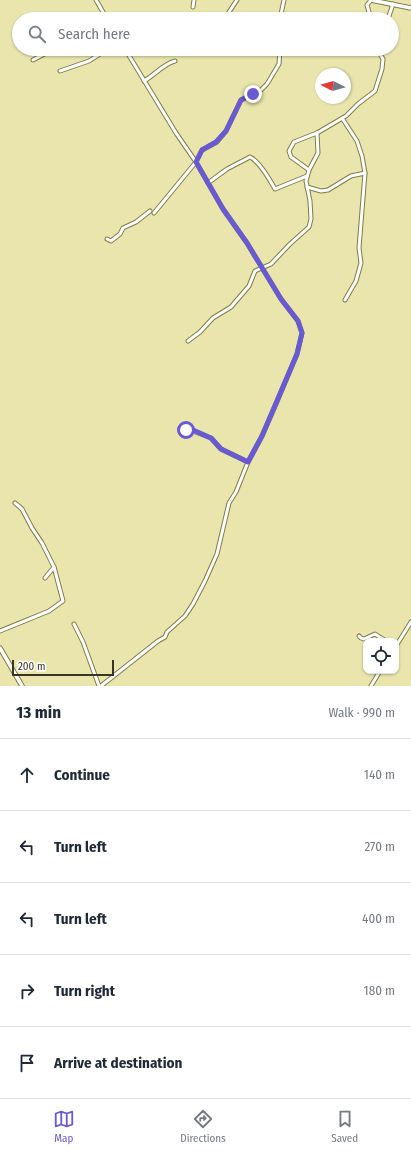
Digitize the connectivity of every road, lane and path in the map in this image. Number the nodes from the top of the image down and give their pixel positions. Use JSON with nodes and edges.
{"nodes":[{"id":1,"x":96,"y":0,"type":"edge"},
{"id":2,"x":194,"y":0,"type":"edge"},
{"id":3,"x":237,"y":0,"type":"edge"},
{"id":4,"x":284,"y":0,"type":"edge"},
{"id":5,"x":371,"y":0,"type":"edge"},
{"id":6,"x":393,"y":4,"type":"junction"},
{"id":7,"x":193,"y":7,"type":"dead end"},
{"id":8,"x":411,"y":8,"type":"edge"},
{"id":9,"x":103,"y":12,"type":"edge"},
{"id":10,"x":229,"y":12,"type":"dead end"},
{"id":11,"x":281,"y":12,"type":"edge"},
{"id":12,"x":369,"y":12,"type":"edge"},
{"id":13,"x":390,"y":12,"type":"edge"},
{"id":14,"x":41,"y":56,"type":"edge"},
{"id":15,"x":96,"y":56,"type":"edge"},
{"id":16,"x":129,"y":56,"type":"edge"},
{"id":17,"x":280,"y":56,"type":"edge"},
{"id":18,"x":382,"y":56,"type":"edge"},
{"id":19,"x":33,"y":60,"type":"dead end"},
{"id":20,"x":175,"y":61,"type":"dead end"},
{"id":21,"x":60,"y":71,"type":"dead end"},
{"id":22,"x":144,"y":81,"type":"junction"},
{"id":23,"x":342,"y":118,"type":"junction"},
{"id":24,"x":317,"y":133,"type":"junction"},
{"id":25,"x":196,"y":162,"type":"junction"},
{"id":26,"x":309,"y":170,"type":"junction"},
{"id":27,"x":365,"y":173,"type":"junction"},
{"id":28,"x":308,"y":176,"type":"junction"},
{"id":29,"x":208,"y":183,"type":"junction"},
{"id":30,"x":307,"y":187,"type":"junction"},
{"id":31,"x":150,"y":211,"type":"dead end"},
{"id":32,"x":154,"y":213,"type":"dead end"},
{"id":33,"x":107,"y":239,"type":"dead end"},
{"id":34,"x":262,"y":268,"type":"junction"},
{"id":35,"x":345,"y":300,"type":"dead end"},
{"id":36,"x":188,"y":341,"type":"dead end"},
{"id":37,"x":186,"y":430,"type":"dead end"},
{"id":38,"x":248,"y":462,"type":"junction"},
{"id":39,"x":15,"y":503,"type":"dead end"},
{"id":40,"x":54,"y":568,"type":"junction"},
{"id":41,"x":45,"y":578,"type":"dead end"},
{"id":42,"x":411,"y":622,"type":"edge"},
{"id":43,"x":74,"y":624,"type":"dead end"},
{"id":44,"x":0,"y":631,"type":"edge"},
{"id":45,"x":359,"y":636,"type":"dead end"},
{"id":46,"x":363,"y":638,"type":"edge"},
{"id":47,"x":364,"y":638,"type":"edge"},
{"id":48,"x":381,"y":638,"type":"edge"},
{"id":49,"x":399,"y":641,"type":"edge"},
{"id":50,"x":0,"y":648,"type":"edge"},
{"id":51,"x":378,"y":674,"type":"edge"},
{"id":52,"x":22,"y":686,"type":"edge"},
{"id":53,"x":100,"y":686,"type":"edge"},
{"id":54,"x":371,"y":686,"type":"edge"}],
"edges":[{"from":1,"to":9,"type":"street"},
{"from":2,"to":7,"type":"street"},
{"from":3,"to":10,"type":"street"},
{"from":4,"to":11,"type":"street"},
{"from":5,"to":6,"type":"street"},
{"from":5,"to":12,"type":"street"},
{"from":6,"to":8,"type":"street"},
{"from":6,"to":13,"type":"street"},
{"from":14,"to":19,"type":"street"},
{"from":15,"to":21,"type":"street"},
{"from":16,"to":22,"type":"street"},
{"from":17,"to":25,"type":"street"},
{"from":18,"to":23,"type":"street"},
{"from":20,"to":22,"type":"street"},
{"from":22,"to":25,"type":"street"},
{"from":23,"to":24,"type":"street"},
{"from":23,"to":27,"type":"street"},
{"from":24,"to":26,"type":"street"},
{"from":24,"to":26,"type":"street"},
{"from":25,"to":29,"type":"street"},
{"from":25,"to":32,"type":"street"},
{"from":26,"to":28,"type":"street"},
{"from":27,"to":30,"type":"street"},
{"from":27,"to":35,"type":"street"},
{"from":28,"to":29,"type":"street"},
{"from":28,"to":30,"type":"street"},
{"from":29,"to":34,"type":"street"},
{"from":30,"to":34,"type":"street"},
{"from":31,"to":33,"type":"street"},
{"from":34,"to":36,"type":"street"},
{"from":34,"to":38,"type":"street"},
{"from":37,"to":38,"type":"street"},
{"from":38,"to":53,"type":"street"},
{"from":39,"to":40,"type":"street"},
{"from":40,"to":41,"type":"street"},
{"from":40,"to":44,"type":"street"},
{"from":42,"to":49,"type":"street"},
{"from":43,"to":53,"type":"street"},
{"from":45,"to":46,"type":"street"},
{"from":47,"to":48,"type":"street"},
{"from":50,"to":52,"type":"street"},
{"from":51,"to":54,"type":"street"}]}
